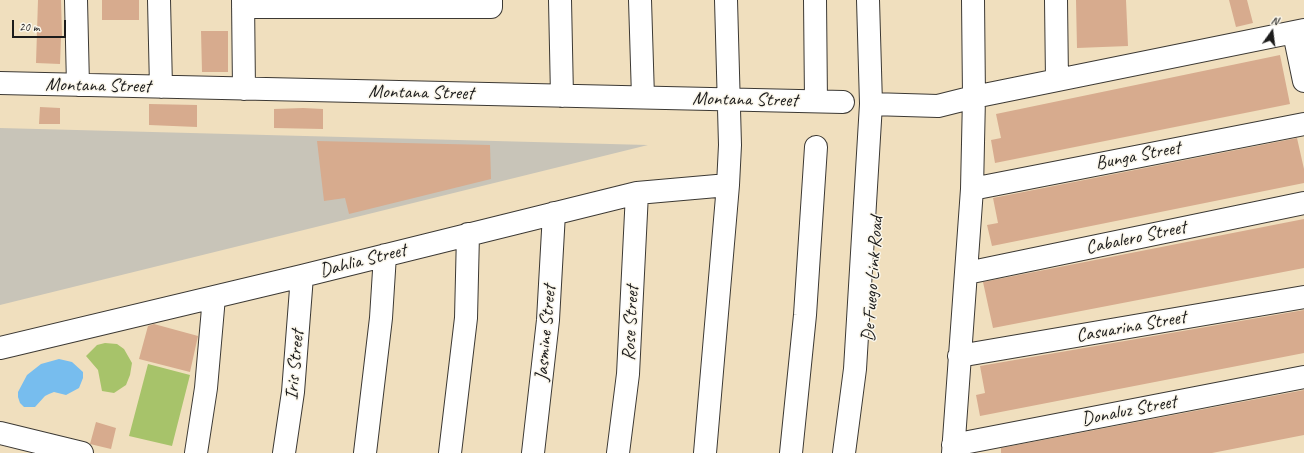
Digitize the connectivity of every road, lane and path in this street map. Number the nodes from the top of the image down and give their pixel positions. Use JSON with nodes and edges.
{"nodes":[{"id":1,"x":76,"y":0,"type":"edge"},
{"id":2,"x":160,"y":0,"type":"edge"},
{"id":3,"x":491,"y":0,"type":"edge"},
{"id":4,"x":560,"y":0,"type":"edge"},
{"id":5,"x":640,"y":0,"type":"edge"},
{"id":6,"x":726,"y":0,"type":"edge"},
{"id":7,"x":815,"y":0,"type":"edge"},
{"id":8,"x":868,"y":0,"type":"edge"},
{"id":9,"x":881,"y":0,"type":"edge"},
{"id":10,"x":973,"y":0,"type":"edge"},
{"id":11,"x":1056,"y":0,"type":"edge"},
{"id":12,"x":243,"y":4,"type":"edge"},
{"id":13,"x":390,"y":4,"type":"edge"},
{"id":14,"x":1299,"y":32,"type":"edge"},
{"id":15,"x":1057,"y":80,"type":"junction"},
{"id":16,"x":1304,"y":81,"type":"edge"},
{"id":17,"x":0,"y":83,"type":"edge"},
{"id":18,"x":78,"y":85,"type":"junction"},
{"id":19,"x":161,"y":87,"type":"junction"},
{"id":20,"x":244,"y":89,"type":"junction"},
{"id":21,"x":562,"y":96,"type":"junction"},
{"id":22,"x":643,"y":97,"type":"junction"},
{"id":23,"x":974,"y":97,"type":"junction"},
{"id":24,"x":728,"y":100,"type":"junction"},
{"id":25,"x":816,"y":101,"type":"junction"},
{"id":26,"x":843,"y":102,"type":"dead end"},
{"id":27,"x":877,"y":104,"type":"junction"},
{"id":28,"x":1304,"y":124,"type":"edge"},
{"id":29,"x":816,"y":147,"type":"dead end"},
{"id":30,"x":728,"y":185,"type":"junction"},
{"id":31,"x":972,"y":188,"type":"junction"},
{"id":32,"x":637,"y":193,"type":"junction"},
{"id":33,"x":1304,"y":204,"type":"edge"},
{"id":34,"x":554,"y":212,"type":"junction"},
{"id":35,"x":468,"y":234,"type":"junction"},
{"id":36,"x":385,"y":255,"type":"junction"},
{"id":37,"x":967,"y":273,"type":"junction"},
{"id":38,"x":302,"y":276,"type":"junction"},
{"id":39,"x":214,"y":297,"type":"junction"},
{"id":40,"x":1304,"y":297,"type":"edge"},
{"id":41,"x":0,"y":348,"type":"edge"},
{"id":42,"x":959,"y":356,"type":"junction"},
{"id":43,"x":1304,"y":376,"type":"edge"},
{"id":44,"x":0,"y":433,"type":"edge"},
{"id":45,"x":953,"y":449,"type":"edge"},
{"id":46,"x":82,"y":453,"type":"edge"},
{"id":47,"x":196,"y":453,"type":"edge"},
{"id":48,"x":284,"y":453,"type":"edge"},
{"id":49,"x":365,"y":453,"type":"edge"},
{"id":50,"x":450,"y":453,"type":"edge"},
{"id":51,"x":533,"y":453,"type":"edge"},
{"id":52,"x":618,"y":453,"type":"edge"},
{"id":53,"x":705,"y":453,"type":"edge"},
{"id":54,"x":791,"y":453,"type":"edge"},
{"id":55,"x":844,"y":453,"type":"edge"},
{"id":56,"x":856,"y":453,"type":"edge"}],
"edges":[{"from":1,"to":18,"type":"street"},
{"from":2,"to":19,"type":"street"},
{"from":3,"to":13,"type":"street"},
{"from":4,"to":21,"type":"street"},
{"from":5,"to":22,"type":"street"},
{"from":6,"to":24,"type":"street"},
{"from":7,"to":25,"type":"street"},
{"from":8,"to":27,"type":"street"},
{"from":9,"to":27,"type":"street"},
{"from":10,"to":23,"type":"street"},
{"from":11,"to":15,"type":"street"},
{"from":12,"to":13,"type":"street"},
{"from":12,"to":20,"type":"street"},
{"from":14,"to":15,"type":"street"},
{"from":14,"to":16,"type":"street"},
{"from":15,"to":23,"type":"street"},
{"from":17,"to":18,"type":"street","name":"Montana Street"},
{"from":18,"to":19,"type":"street","name":"Montana Street"},
{"from":19,"to":20,"type":"street","name":"Montana Street"},
{"from":20,"to":21,"type":"street","name":"Montana Street"},
{"from":21,"to":22,"type":"street","name":"Montana Street"},
{"from":22,"to":24,"type":"street","name":"Montana Street"},
{"from":23,"to":27,"type":"street"},
{"from":23,"to":31,"type":"street"},
{"from":24,"to":25,"type":"street","name":"Montana Street"},
{"from":24,"to":30,"type":"street"},
{"from":25,"to":26,"type":"street","name":"Montana Street"},
{"from":27,"to":55,"type":"street","name":"De Fuego Link Road"},
{"from":27,"to":56,"type":"street","name":"De Fuego Link Road"},
{"from":28,"to":31,"type":"street","name":"Bunga Street"},
{"from":29,"to":54,"type":"street"},
{"from":30,"to":32,"type":"street","name":"Dahlia Street"},
{"from":30,"to":53,"type":"street"},
{"from":31,"to":37,"type":"street"},
{"from":32,"to":34,"type":"street","name":"Dahlia Street"},
{"from":32,"to":52,"type":"street","name":"Rose Street"},
{"from":33,"to":37,"type":"street","name":"Cabalero Street"},
{"from":34,"to":35,"type":"street","name":"Dahlia Street"},
{"from":34,"to":51,"type":"street","name":"Jasmine Street"},
{"from":35,"to":36,"type":"street","name":"Dahlia Street"},
{"from":35,"to":50,"type":"street"},
{"from":36,"to":38,"type":"street","name":"Dahlia Street"},
{"from":36,"to":49,"type":"street"},
{"from":37,"to":42,"type":"street"},
{"from":38,"to":39,"type":"street","name":"Dahlia Street"},
{"from":38,"to":48,"type":"street","name":"Iris Street"},
{"from":39,"to":41,"type":"street","name":"Dahlia Street"},
{"from":39,"to":47,"type":"street"},
{"from":40,"to":42,"type":"street","name":"Casuarina Street"},
{"from":42,"to":45,"type":"street"},
{"from":43,"to":45,"type":"street","name":"Donaluz Street"},
{"from":44,"to":46,"type":"street"}]}
